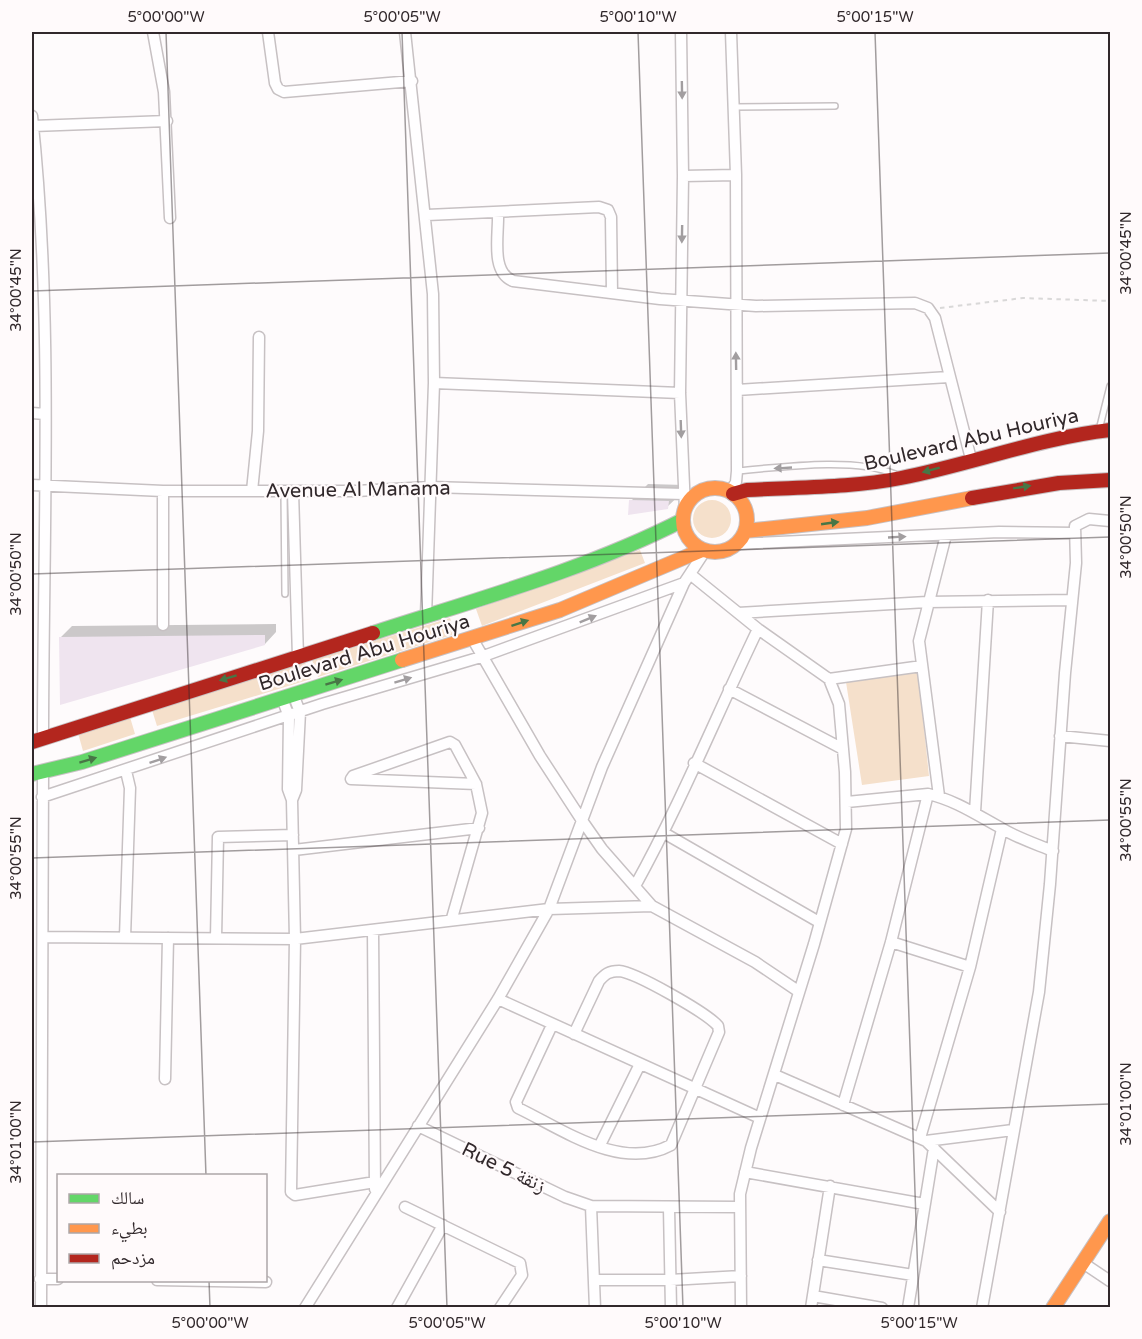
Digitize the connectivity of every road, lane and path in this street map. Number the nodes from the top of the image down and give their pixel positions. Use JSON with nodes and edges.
{"nodes":[{"id":1,"x":153,"y":32,"type":"edge"},
{"id":2,"x":268,"y":32,"type":"edge"},
{"id":3,"x":405,"y":32,"type":"edge"},
{"id":4,"x":681,"y":32,"type":"edge"},
{"id":5,"x":731,"y":32,"type":"edge"},
{"id":6,"x":412,"y":81,"type":"junction"},
{"id":7,"x":836,"y":106,"type":"dead end"},
{"id":8,"x":733,"y":107,"type":"junction"},
{"id":9,"x":32,"y":121,"type":"edge"},
{"id":10,"x":167,"y":121,"type":"junction"},
{"id":11,"x":736,"y":175,"type":"junction"},
{"id":12,"x":683,"y":176,"type":"junction"},
{"id":13,"x":498,"y":213,"type":"junction"},
{"id":14,"x":427,"y":215,"type":"junction"},
{"id":15,"x":170,"y":218,"type":"dead end"},
{"id":16,"x":32,"y":256,"type":"edge"},
{"id":17,"x":44,"y":256,"type":"junction"},
{"id":18,"x":612,"y":293,"type":"junction"},
{"id":19,"x":680,"y":301,"type":"junction"},
{"id":20,"x":1110,"y":301,"type":"edge"},
{"id":21,"x":735,"y":303,"type":"junction"},
{"id":22,"x":928,"y":308,"type":"junction"},
{"id":23,"x":260,"y":337,"type":"dead end"},
{"id":24,"x":949,"y":377,"type":"junction"},
{"id":25,"x":434,"y":383,"type":"junction"},
{"id":26,"x":1110,"y":386,"type":"edge"},
{"id":27,"x":737,"y":390,"type":"junction"},
{"id":28,"x":680,"y":393,"type":"junction"},
{"id":29,"x":32,"y":413,"type":"edge"},
{"id":30,"x":45,"y":414,"type":"junction"},
{"id":31,"x":1104,"y":431,"type":"edge"},
{"id":32,"x":972,"y":459,"type":"junction"},
{"id":33,"x":737,"y":471,"type":"junction"},
{"id":34,"x":902,"y":477,"type":"junction"},
{"id":35,"x":1110,"y":480,"type":"edge"},
{"id":36,"x":32,"y":485,"type":"edge"},
{"id":37,"x":46,"y":485,"type":"junction"},
{"id":38,"x":430,"y":487,"type":"junction"},
{"id":39,"x":163,"y":491,"type":"junction"},
{"id":40,"x":252,"y":491,"type":"junction"},
{"id":41,"x":289,"y":492,"type":"junction"},
{"id":42,"x":732,"y":493,"type":"junction"},
{"id":43,"x":684,"y":494,"type":"junction"},
{"id":44,"x":684,"y":515,"type":"junction"},
{"id":45,"x":1110,"y":521,"type":"edge"},
{"id":46,"x":745,"y":531,"type":"junction"},
{"id":47,"x":1075,"y":533,"type":"junction"},
{"id":48,"x":946,"y":535,"type":"junction"},
{"id":49,"x":737,"y":544,"type":"junction"},
{"id":50,"x":703,"y":550,"type":"junction"},
{"id":51,"x":687,"y":578,"type":"junction"},
{"id":52,"x":285,"y":594,"type":"dead end"},
{"id":53,"x":988,"y":600,"type":"junction"},
{"id":54,"x":1072,"y":600,"type":"junction"},
{"id":55,"x":927,"y":602,"type":"junction"},
{"id":56,"x":738,"y":613,"type":"junction"},
{"id":57,"x":426,"y":616,"type":"junction"},
{"id":58,"x":163,"y":625,"type":"dead end"},
{"id":59,"x":758,"y":629,"type":"junction"},
{"id":60,"x":472,"y":638,"type":"junction"},
{"id":61,"x":298,"y":657,"type":"junction"},
{"id":62,"x":482,"y":657,"type":"junction"},
{"id":63,"x":922,"y":666,"type":"junction"},
{"id":64,"x":829,"y":679,"type":"junction"},
{"id":65,"x":729,"y":689,"type":"junction"},
{"id":66,"x":288,"y":696,"type":"junction"},
{"id":67,"x":294,"y":715,"type":"junction"},
{"id":68,"x":1060,"y":736,"type":"junction"},
{"id":69,"x":37,"y":740,"type":"edge"},
{"id":70,"x":1110,"y":741,"type":"edge"},
{"id":71,"x":843,"y":749,"type":"junction"},
{"id":72,"x":694,"y":763,"type":"junction"},
{"id":73,"x":126,"y":771,"type":"junction"},
{"id":74,"x":37,"y":772,"type":"edge"},
{"id":75,"x":476,"y":784,"type":"junction"},
{"id":76,"x":934,"y":795,"type":"junction"},
{"id":77,"x":42,"y":797,"type":"junction"},
{"id":78,"x":847,"y":802,"type":"junction"},
{"id":79,"x":975,"y":812,"type":"junction"},
{"id":80,"x":581,"y":819,"type":"junction"},
{"id":81,"x":479,"y":828,"type":"junction"},
{"id":82,"x":1002,"y":829,"type":"junction"},
{"id":83,"x":664,"y":833,"type":"junction"},
{"id":84,"x":293,"y":835,"type":"junction"},
{"id":85,"x":842,"y":843,"type":"junction"},
{"id":86,"x":294,"y":850,"type":"junction"},
{"id":87,"x":1053,"y":851,"type":"junction"},
{"id":88,"x":635,"y":886,"type":"junction"},
{"id":89,"x":652,"y":906,"type":"junction"},
{"id":90,"x":549,"y":909,"type":"junction"},
{"id":91,"x":452,"y":918,"type":"junction"},
{"id":92,"x":819,"y":922,"type":"junction"},
{"id":93,"x":373,"y":930,"type":"junction"},
{"id":94,"x":43,"y":937,"type":"junction"},
{"id":95,"x":125,"y":937,"type":"junction"},
{"id":96,"x":168,"y":938,"type":"junction"},
{"id":97,"x":216,"y":938,"type":"junction"},
{"id":98,"x":295,"y":939,"type":"junction"},
{"id":99,"x":891,"y":942,"type":"junction"},
{"id":100,"x":969,"y":967,"type":"junction"},
{"id":101,"x":798,"y":991,"type":"junction"},
{"id":102,"x":498,"y":999,"type":"junction"},
{"id":103,"x":36,"y":1015,"type":"edge"},
{"id":104,"x":552,"y":1025,"type":"junction"},
{"id":105,"x":574,"y":1034,"type":"junction"},
{"id":106,"x":640,"y":1064,"type":"junction"},
{"id":107,"x":775,"y":1075,"type":"junction"},
{"id":108,"x":165,"y":1079,"type":"dead end"},
{"id":109,"x":694,"y":1089,"type":"junction"},
{"id":110,"x":843,"y":1105,"type":"junction"},
{"id":111,"x":760,"y":1118,"type":"junction"},
{"id":112,"x":418,"y":1126,"type":"junction"},
{"id":113,"x":1013,"y":1130,"type":"junction"},
{"id":114,"x":36,"y":1133,"type":"edge"},
{"id":115,"x":927,"y":1142,"type":"junction"},
{"id":116,"x":599,"y":1147,"type":"junction"},
{"id":117,"x":746,"y":1172,"type":"junction"},
{"id":118,"x":375,"y":1182,"type":"junction"},
{"id":119,"x":830,"y":1186,"type":"junction"},
{"id":120,"x":375,"y":1198,"type":"junction"},
{"id":121,"x":924,"y":1204,"type":"junction"},
{"id":122,"x":591,"y":1206,"type":"junction"},
{"id":123,"x":405,"y":1207,"type":"dead end"},
{"id":124,"x":739,"y":1207,"type":"junction"},
{"id":125,"x":669,"y":1208,"type":"junction"},
{"id":126,"x":1000,"y":1212,"type":"junction"},
{"id":127,"x":1110,"y":1221,"type":"edge"},
{"id":128,"x":443,"y":1225,"type":"junction"},
{"id":129,"x":818,"y":1260,"type":"junction"},
{"id":130,"x":1083,"y":1263,"type":"junction"},
{"id":131,"x":913,"y":1275,"type":"junction"},
{"id":132,"x":741,"y":1276,"type":"junction"},
{"id":133,"x":40,"y":1279,"type":"junction"},
{"id":134,"x":57,"y":1280,"type":"edge"},
{"id":135,"x":594,"y":1280,"type":"junction"},
{"id":136,"x":670,"y":1280,"type":"junction"},
{"id":137,"x":1110,"y":1281,"type":"edge"},
{"id":138,"x":813,"y":1296,"type":"junction"},
{"id":139,"x":1054,"y":1307,"type":"edge"},
{"id":140,"x":41,"y":1308,"type":"edge"},
{"id":141,"x":305,"y":1308,"type":"edge"},
{"id":142,"x":397,"y":1308,"type":"edge"},
{"id":143,"x":500,"y":1308,"type":"edge"},
{"id":144,"x":595,"y":1308,"type":"edge"},
{"id":145,"x":671,"y":1308,"type":"edge"},
{"id":146,"x":741,"y":1308,"type":"edge"},
{"id":147,"x":811,"y":1308,"type":"edge"},
{"id":148,"x":882,"y":1308,"type":"edge"},
{"id":149,"x":908,"y":1308,"type":"edge"},
{"id":150,"x":982,"y":1308,"type":"edge"}],
"edges":[{"from":1,"to":10,"type":"street"},
{"from":2,"to":6,"type":"street"},
{"from":3,"to":6,"type":"street"},
{"from":4,"to":12,"type":"street","one_way":true},
{"from":5,"to":8,"type":"street"},
{"from":6,"to":14,"type":"street"},
{"from":7,"to":8,"type":"lane"},
{"from":8,"to":11,"type":"street"},
{"from":9,"to":10,"type":"street"},
{"from":9,"to":17,"type":"street"},
{"from":10,"to":15,"type":"street"},
{"from":11,"to":12,"type":"street"},
{"from":11,"to":21,"type":"street"},
{"from":12,"to":19,"type":"street","one_way":true},
{"from":13,"to":14,"type":"street"},
{"from":13,"to":18,"type":"street"},
{"from":13,"to":18,"type":"street"},
{"from":14,"to":25,"type":"street"},
{"from":16,"to":17,"type":"street"},
{"from":17,"to":30,"type":"street"},
{"from":18,"to":19,"type":"street"},
{"from":19,"to":21,"type":"street"},
{"from":19,"to":28,"type":"street"},
{"from":20,"to":22,"type":"path"},
{"from":21,"to":22,"type":"street"},
{"from":27,"to":21,"type":"street","one_way":true},
{"from":22,"to":24,"type":"street"},
{"from":23,"to":40,"type":"street"},
{"from":24,"to":27,"type":"street"},
{"from":24,"to":32,"type":"street"},
{"from":25,"to":28,"type":"street"},
{"from":25,"to":38,"type":"street"},
{"from":26,"to":31,"type":"lane"},
{"from":27,"to":33,"type":"street"},
{"from":28,"to":43,"type":"street","one_way":true},
{"from":29,"to":30,"type":"street"},
{"from":30,"to":37,"type":"street"},
{"from":31,"to":32,"type":"main road","name":"Boulevard Abu Houriya"},
{"from":32,"to":34,"type":"main road","name":"Boulevard Abu Houriya","one_way":true},
{"from":34,"to":33,"type":"lane","one_way":true},
{"from":33,"to":42,"type":"street"},
{"from":34,"to":42,"type":"main road","name":"Boulevard Abu Houriya"},
{"from":46,"to":35,"type":"main road","one_way":true},
{"from":36,"to":37,"type":"street","name":"Avenue Al Manama"},
{"from":37,"to":39,"type":"street","name":"Avenue Al Manama"},
{"from":37,"to":69,"type":"street"},
{"from":38,"to":41,"type":"street","name":"Avenue Al Manama"},
{"from":38,"to":43,"type":"street","name":"Avenue Al Manama"},
{"from":38,"to":57,"type":"street"},
{"from":39,"to":40,"type":"street","name":"Avenue Al Manama"},
{"from":39,"to":58,"type":"street"},
{"from":40,"to":41,"type":"street","name":"Avenue Al Manama"},
{"from":41,"to":52,"type":"lane"},
{"from":41,"to":61,"type":"street"},
{"from":42,"to":44,"type":"main road"},
{"from":42,"to":46,"type":"main road"},
{"from":43,"to":44,"type":"street"},
{"from":44,"to":50,"type":"main road"},
{"from":44,"to":57,"type":"main road","name":"Boulevard Abu Houriya"},
{"from":45,"to":47,"type":"street"},
{"from":46,"to":49,"type":"main road"},
{"from":47,"to":48,"type":"street"},
{"from":47,"to":54,"type":"street"},
{"from":49,"to":48,"type":"street","one_way":true},
{"from":48,"to":55,"type":"street"},
{"from":49,"to":50,"type":"main road"},
{"from":50,"to":51,"type":"street"},
{"from":60,"to":50,"type":"main road","name":"Boulevard Abu Houriya","one_way":true},
{"from":51,"to":56,"type":"street"},
{"from":62,"to":51,"type":"street","one_way":true},
{"from":51,"to":80,"type":"street"},
{"from":53,"to":54,"type":"street"},
{"from":53,"to":55,"type":"street"},
{"from":53,"to":79,"type":"street"},
{"from":54,"to":68,"type":"street"},
{"from":55,"to":56,"type":"street"},
{"from":55,"to":63,"type":"street"},
{"from":56,"to":59,"type":"street"},
{"from":57,"to":61,"type":"main road","name":"Boulevard Abu Houriya"},
{"from":59,"to":64,"type":"street"},
{"from":59,"to":65,"type":"street"},
{"from":60,"to":62,"type":"street"},
{"from":66,"to":60,"type":"main road","name":"Boulevard Abu Houriya","one_way":true},
{"from":61,"to":69,"type":"main road","name":"Boulevard Abu Houriya","one_way":true},
{"from":67,"to":62,"type":"street","one_way":true},
{"from":62,"to":80,"type":"street"},
{"from":63,"to":64,"type":"street"},
{"from":63,"to":76,"type":"street"},
{"from":64,"to":71,"type":"street"},
{"from":65,"to":71,"type":"street"},
{"from":65,"to":72,"type":"street"},
{"from":66,"to":67,"type":"street"},
{"from":74,"to":66,"type":"main road","name":"Boulevard Abu Houriya","one_way":true},
{"from":73,"to":67,"type":"street","one_way":true},
{"from":67,"to":84,"type":"street"},
{"from":68,"to":70,"type":"street"},
{"from":68,"to":87,"type":"street"},
{"from":71,"to":78,"type":"street"},
{"from":72,"to":83,"type":"street"},
{"from":72,"to":85,"type":"street"},
{"from":73,"to":77,"type":"street"},
{"from":73,"to":95,"type":"street"},
{"from":74,"to":77,"type":"street"},
{"from":75,"to":75,"type":"street"},
{"from":75,"to":81,"type":"street"},
{"from":76,"to":78,"type":"street"},
{"from":76,"to":79,"type":"street"},
{"from":76,"to":99,"type":"street"},
{"from":77,"to":94,"type":"street"},
{"from":78,"to":85,"type":"street"},
{"from":79,"to":82,"type":"street"},
{"from":80,"to":88,"type":"street"},
{"from":80,"to":90,"type":"street"},
{"from":81,"to":86,"type":"street"},
{"from":81,"to":91,"type":"street"},
{"from":82,"to":87,"type":"street"},
{"from":82,"to":100,"type":"street"},
{"from":83,"to":88,"type":"street"},
{"from":83,"to":92,"type":"street"},
{"from":84,"to":86,"type":"street"},
{"from":84,"to":97,"type":"street"},
{"from":85,"to":92,"type":"street"},
{"from":86,"to":98,"type":"street"},
{"from":87,"to":113,"type":"street"},
{"from":88,"to":89,"type":"street"},
{"from":89,"to":90,"type":"street"},
{"from":89,"to":101,"type":"street"},
{"from":90,"to":91,"type":"street"},
{"from":90,"to":102,"type":"street"},
{"from":91,"to":93,"type":"street"},
{"from":92,"to":101,"type":"street"},
{"from":93,"to":98,"type":"street"},
{"from":93,"to":118,"type":"street"},
{"from":94,"to":95,"type":"street"},
{"from":94,"to":103,"type":"street"},
{"from":95,"to":96,"type":"street"},
{"from":96,"to":97,"type":"street"},
{"from":96,"to":108,"type":"street"},
{"from":97,"to":98,"type":"street"},
{"from":98,"to":118,"type":"street"},
{"from":99,"to":100,"type":"street"},
{"from":99,"to":110,"type":"street"},
{"from":100,"to":115,"type":"street"},
{"from":101,"to":107,"type":"street"},
{"from":102,"to":104,"type":"street"},
{"from":102,"to":112,"type":"street"},
{"from":103,"to":114,"type":"street"},
{"from":104,"to":105,"type":"street"},
{"from":104,"to":116,"type":"street"},
{"from":105,"to":106,"type":"street"},
{"from":105,"to":109,"type":"street"},
{"from":106,"to":109,"type":"street"},
{"from":106,"to":116,"type":"street"},
{"from":107,"to":110,"type":"street"},
{"from":107,"to":111,"type":"street"},
{"from":109,"to":111,"type":"street"},
{"from":109,"to":116,"type":"street"},
{"from":110,"to":115,"type":"street"},
{"from":111,"to":117,"type":"street"},
{"from":112,"to":120,"type":"street"},
{"from":112,"to":122,"type":"street","name":"Rue 5 زنقة"},
{"from":113,"to":115,"type":"street"},
{"from":113,"to":126,"type":"street"},
{"from":114,"to":133,"type":"street"},
{"from":115,"to":121,"type":"street"},
{"from":115,"to":126,"type":"street"},
{"from":117,"to":119,"type":"street"},
{"from":117,"to":124,"type":"street"},
{"from":118,"to":120,"type":"street"},
{"from":119,"to":121,"type":"street"},
{"from":119,"to":129,"type":"street"},
{"from":120,"to":141,"type":"street"},
{"from":121,"to":131,"type":"street"},
{"from":122,"to":125,"type":"street","name":"Rue 5 زنقة"},
{"from":122,"to":135,"type":"street"},
{"from":123,"to":128,"type":"street"},
{"from":124,"to":125,"type":"street","name":"Rue 5 زنقة"},
{"from":124,"to":132,"type":"street"},
{"from":125,"to":136,"type":"street"},
{"from":126,"to":150,"type":"street"},
{"from":127,"to":130,"type":"main road"},
{"from":128,"to":142,"type":"street"},
{"from":128,"to":143,"type":"street"},
{"from":129,"to":131,"type":"street"},
{"from":129,"to":138,"type":"street"},
{"from":130,"to":137,"type":"street"},
{"from":130,"to":139,"type":"main road"},
{"from":131,"to":149,"type":"street"},
{"from":132,"to":136,"type":"street"},
{"from":132,"to":146,"type":"street"},
{"from":133,"to":134,"type":"street"},
{"from":133,"to":140,"type":"street"},
{"from":135,"to":136,"type":"street"},
{"from":135,"to":144,"type":"street"},
{"from":136,"to":145,"type":"street"},
{"from":138,"to":147,"type":"street"},
{"from":138,"to":148,"type":"street"}]}
